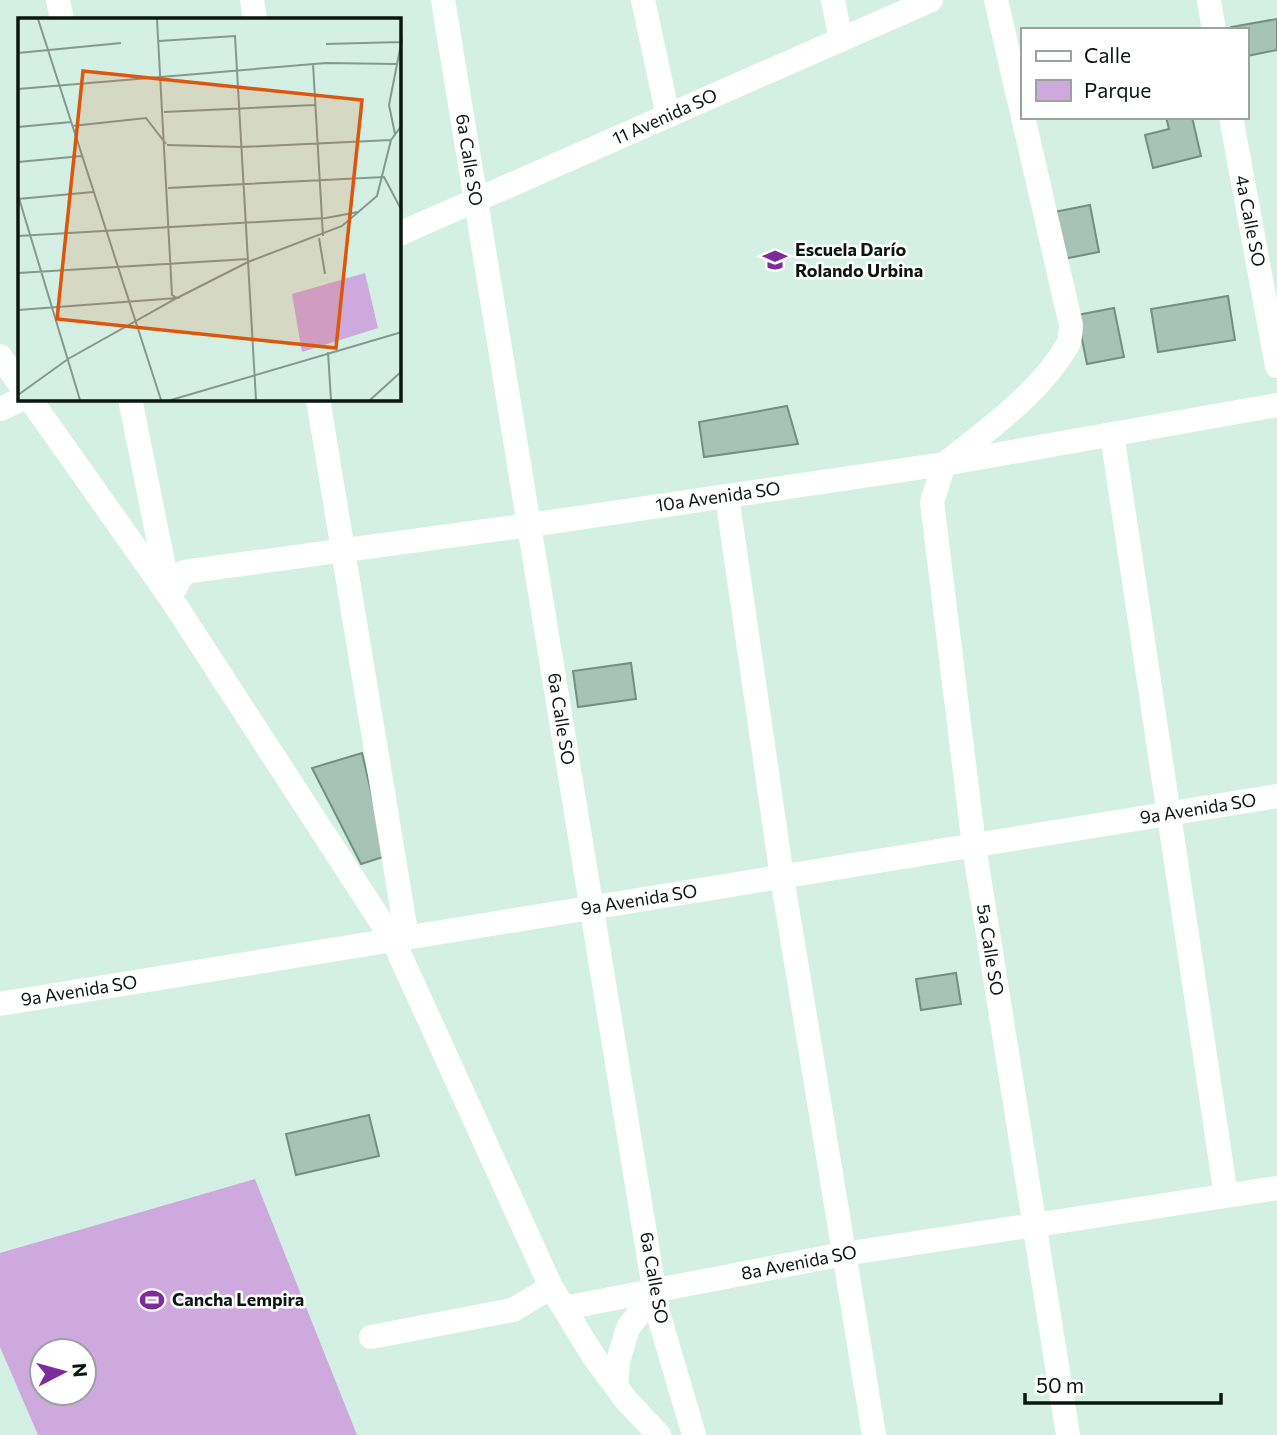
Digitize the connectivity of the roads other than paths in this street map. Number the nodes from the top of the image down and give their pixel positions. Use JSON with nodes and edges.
{"nodes":[{"id":1,"x":58,"y":0,"type":"edge"},
{"id":2,"x":252,"y":0,"type":"edge"},
{"id":3,"x":443,"y":0,"type":"edge"},
{"id":4,"x":643,"y":0,"type":"edge"},
{"id":5,"x":833,"y":0,"type":"edge"},
{"id":6,"x":931,"y":0,"type":"edge"},
{"id":7,"x":996,"y":0,"type":"edge"},
{"id":8,"x":1209,"y":0,"type":"edge"},
{"id":9,"x":62,"y":18,"type":"edge"},
{"id":10,"x":255,"y":18,"type":"edge"},
{"id":11,"x":1214,"y":28,"type":"edge"},
{"id":12,"x":841,"y":40,"type":"junction"},
{"id":13,"x":1021,"y":108,"type":"edge"},
{"id":14,"x":667,"y":116,"type":"junction"},
{"id":15,"x":1023,"y":119,"type":"edge"},
{"id":16,"x":1231,"y":119,"type":"edge"},
{"id":17,"x":476,"y":200,"type":"junction"},
{"id":18,"x":401,"y":233,"type":"edge"},
{"id":19,"x":0,"y":356,"type":"edge"},
{"id":20,"x":1277,"y":366,"type":"edge"},
{"id":21,"x":18,"y":382,"type":"edge"},
{"id":22,"x":18,"y":401,"type":"edge"},
{"id":23,"x":31,"y":401,"type":"edge"},
{"id":24,"x":130,"y":401,"type":"edge"},
{"id":25,"x":318,"y":401,"type":"edge"},
{"id":26,"x":1277,"y":405,"type":"edge"},
{"id":27,"x":0,"y":409,"type":"edge"},
{"id":28,"x":1112,"y":434,"type":"junction"},
{"id":29,"x":944,"y":464,"type":"junction"},
{"id":30,"x":727,"y":496,"type":"junction"},
{"id":31,"x":530,"y":525,"type":"junction"},
{"id":32,"x":343,"y":550,"type":"junction"},
{"id":33,"x":170,"y":597,"type":"junction"},
{"id":34,"x":1277,"y":796,"type":"edge"},
{"id":35,"x":1169,"y":814,"type":"junction"},
{"id":36,"x":974,"y":846,"type":"junction"},
{"id":37,"x":782,"y":877,"type":"junction"},
{"id":38,"x":592,"y":908,"type":"junction"},
{"id":39,"x":400,"y":939,"type":"junction"},
{"id":40,"x":0,"y":1004,"type":"edge"},
{"id":41,"x":1277,"y":1188,"type":"edge"},
{"id":42,"x":1226,"y":1196,"type":"junction"},
{"id":43,"x":1034,"y":1224,"type":"junction"},
{"id":44,"x":844,"y":1254,"type":"junction"},
{"id":45,"x":656,"y":1291,"type":"junction"},
{"id":46,"x":558,"y":1297,"type":"junction"},
{"id":47,"x":372,"y":1337,"type":"dead end"},
{"id":48,"x":616,"y":1386,"type":"junction"},
{"id":49,"x":659,"y":1435,"type":"edge"},
{"id":50,"x":694,"y":1435,"type":"edge"},
{"id":51,"x":874,"y":1435,"type":"edge"},
{"id":52,"x":1068,"y":1435,"type":"edge"}],
"edges":[{"from":1,"to":9,"type":"street"},
{"from":2,"to":10,"type":"street"},
{"from":3,"to":17,"type":"street","name":"6a Calle SO"},
{"from":4,"to":14,"type":"street"},
{"from":5,"to":12,"type":"street"},
{"from":6,"to":12,"type":"street","name":"11 Avenida SO"},
{"from":7,"to":13,"type":"street"},
{"from":8,"to":11,"type":"street"},
{"from":12,"to":14,"type":"street","name":"11 Avenida SO"},
{"from":14,"to":17,"type":"street","name":"11 Avenida SO"},
{"from":15,"to":29,"type":"street"},
{"from":16,"to":20,"type":"street","name":"4a Calle SO"},
{"from":17,"to":18,"type":"street","name":"11 Avenida SO"},
{"from":17,"to":31,"type":"street","name":"6a Calle SO"},
{"from":19,"to":21,"type":"street"},
{"from":22,"to":27,"type":"street"},
{"from":23,"to":33,"type":"street"},
{"from":24,"to":33,"type":"street"},
{"from":25,"to":32,"type":"street"},
{"from":26,"to":28,"type":"street","name":"10a Avenida SO"},
{"from":28,"to":29,"type":"street","name":"10a Avenida SO"},
{"from":28,"to":35,"type":"street"},
{"from":29,"to":30,"type":"street","name":"10a Avenida SO"},
{"from":29,"to":36,"type":"street","name":"5a Calle SO"},
{"from":30,"to":31,"type":"street","name":"10a Avenida SO"},
{"from":30,"to":37,"type":"street"},
{"from":31,"to":32,"type":"street","name":"10a Avenida SO"},
{"from":31,"to":38,"type":"street","name":"6a Calle SO"},
{"from":32,"to":33,"type":"street","name":"10a Avenida SO"},
{"from":32,"to":39,"type":"street"},
{"from":33,"to":39,"type":"street"},
{"from":34,"to":35,"type":"street","name":"9a Avenida SO"},
{"from":35,"to":36,"type":"street","name":"9a Avenida SO"},
{"from":35,"to":42,"type":"street"},
{"from":36,"to":37,"type":"street","name":"9a Avenida SO"},
{"from":36,"to":43,"type":"street","name":"5a Calle SO"},
{"from":37,"to":38,"type":"street","name":"9a Avenida SO"},
{"from":37,"to":44,"type":"street"},
{"from":38,"to":39,"type":"street","name":"9a Avenida SO"},
{"from":38,"to":45,"type":"street","name":"6a Calle SO"},
{"from":39,"to":40,"type":"street","name":"9a Avenida SO"},
{"from":39,"to":46,"type":"street"},
{"from":41,"to":42,"type":"street","name":"8a Avenida SO"},
{"from":42,"to":43,"type":"street","name":"8a Avenida SO"},
{"from":43,"to":44,"type":"street","name":"8a Avenida SO"},
{"from":43,"to":52,"type":"street","name":"5a Calle SO"},
{"from":44,"to":45,"type":"street","name":"8a Avenida SO"},
{"from":44,"to":51,"type":"street"},
{"from":45,"to":46,"type":"street","name":"8a Avenida SO"},
{"from":45,"to":48,"type":"street"},
{"from":45,"to":50,"type":"street","name":"6a Calle SO"},
{"from":46,"to":47,"type":"street"},
{"from":46,"to":48,"type":"street"},
{"from":48,"to":49,"type":"street"}]}
